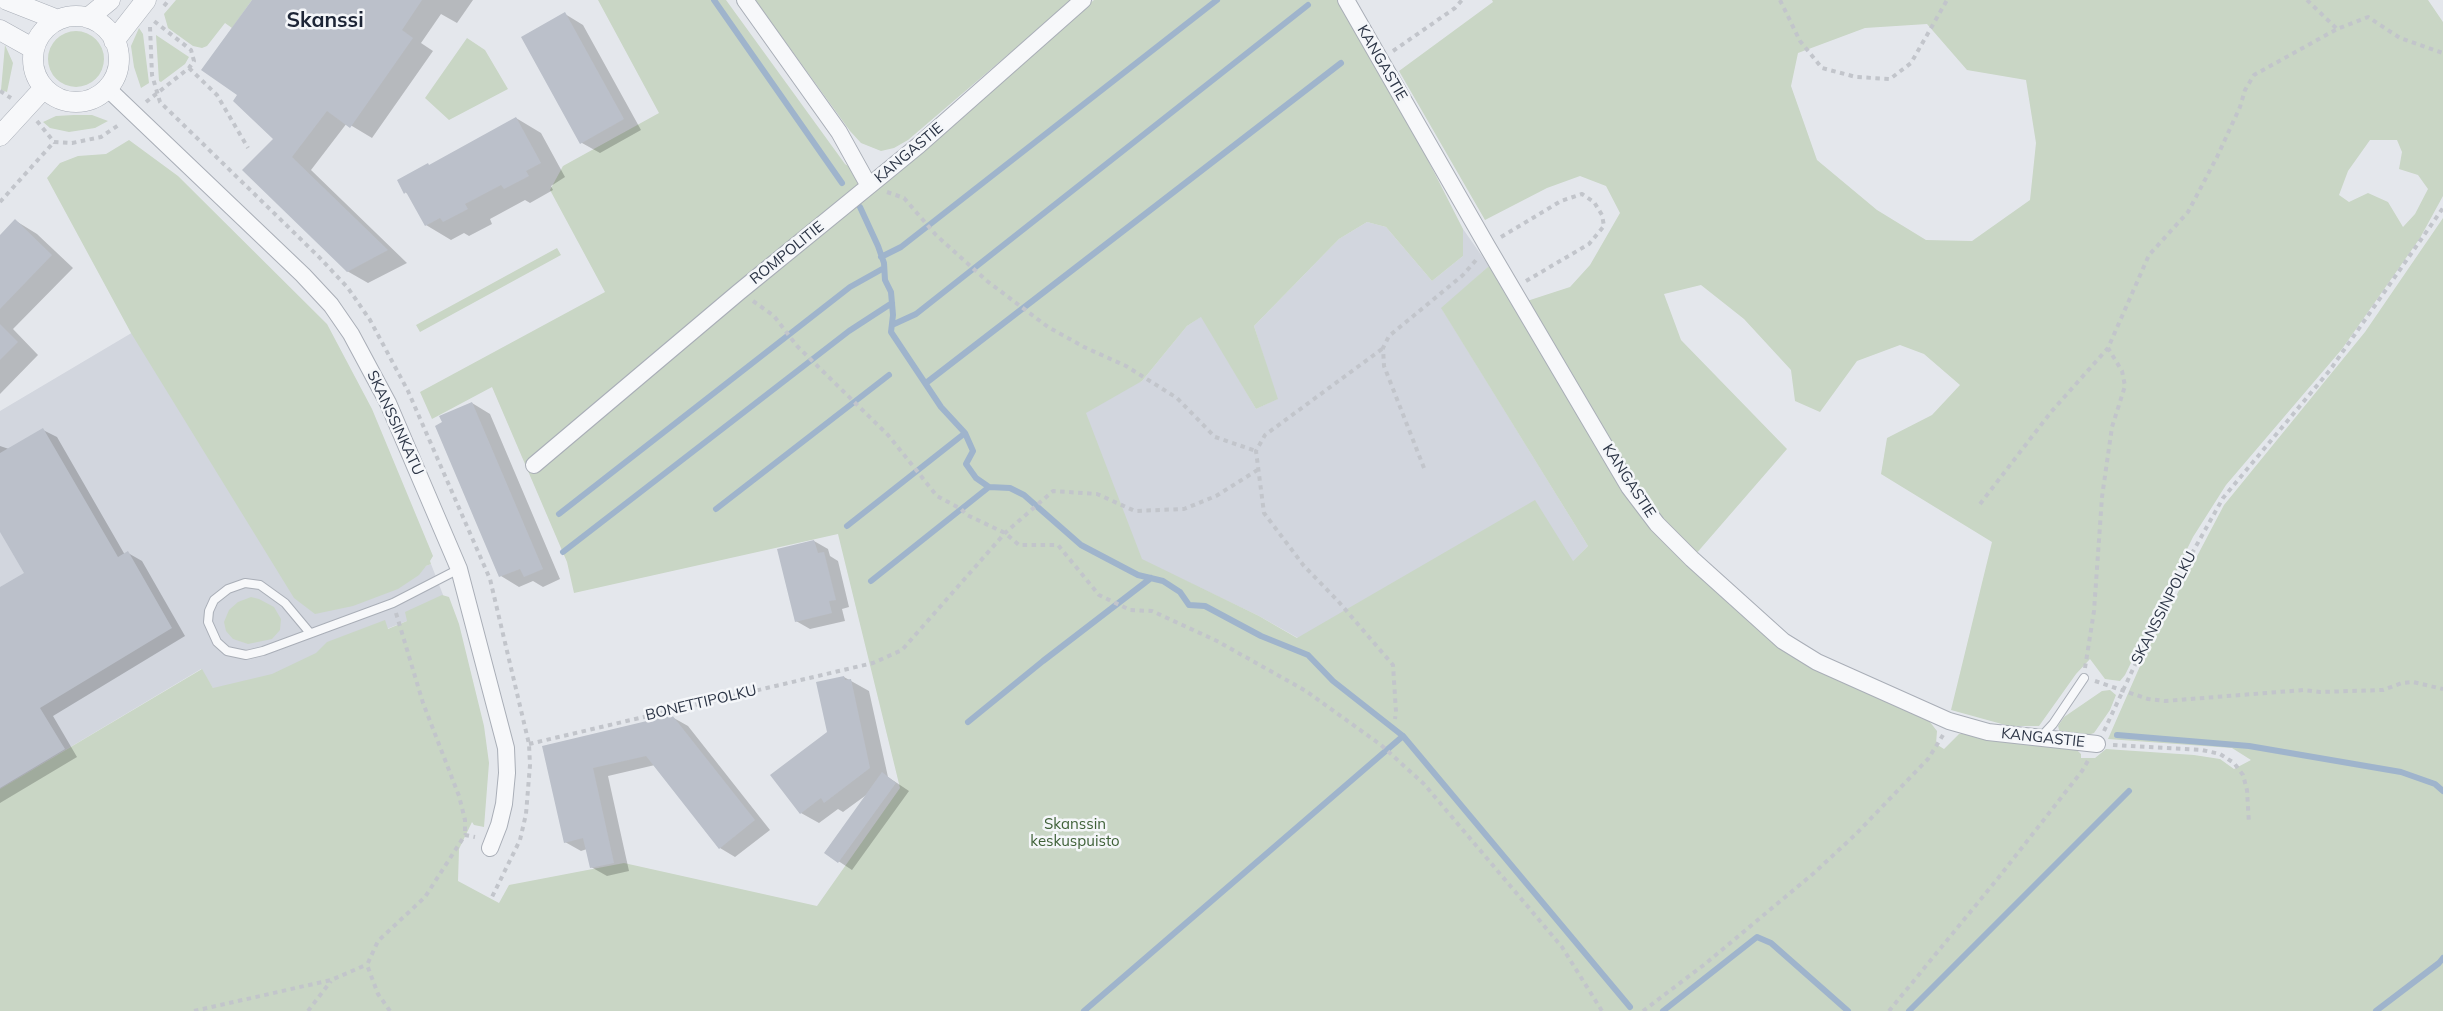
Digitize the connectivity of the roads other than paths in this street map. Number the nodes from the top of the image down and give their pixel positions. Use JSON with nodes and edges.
{"nodes":[{"id":1,"x":7,"y":0,"type":"edge"},
{"id":2,"x":110,"y":0,"type":"edge"},
{"id":3,"x":146,"y":0,"type":"edge"},
{"id":4,"x":746,"y":0,"type":"edge"},
{"id":5,"x":1083,"y":0,"type":"edge"},
{"id":6,"x":1346,"y":0,"type":"edge"},
{"id":7,"x":88,"y":18,"type":"junction"},
{"id":8,"x":58,"y":20,"type":"junction"},
{"id":9,"x":0,"y":30,"type":"edge"},
{"id":10,"x":114,"y":41,"type":"junction"},
{"id":11,"x":34,"y":49,"type":"junction"},
{"id":12,"x":44,"y":88,"type":"junction"},
{"id":13,"x":107,"y":88,"type":"junction"},
{"id":14,"x":0,"y":136,"type":"edge"},
{"id":15,"x":869,"y":186,"type":"junction"},
{"id":16,"x":534,"y":465,"type":"dead end"},
{"id":17,"x":459,"y":569,"type":"junction"},
{"id":18,"x":310,"y":633,"type":"junction"},
{"id":19,"x":2084,"y":678,"type":"road end"},
{"id":20,"x":2040,"y":736,"type":"junction"},
{"id":21,"x":2097,"y":744,"type":"road end"},
{"id":22,"x":490,"y":848,"type":"road end"}],
"edges":[{"from":1,"to":8,"type":"street"},
{"from":2,"to":7,"type":"street"},
{"from":3,"to":10,"type":"street"},
{"from":4,"to":15,"type":"street"},
{"from":5,"to":15,"type":"street","name":"KANGASTIE"},
{"from":6,"to":20,"type":"street","name":"KANGASTIE"},
{"from":7,"to":8,"type":"street"},
{"from":7,"to":10,"type":"street"},
{"from":8,"to":11,"type":"street"},
{"from":9,"to":11,"type":"street"},
{"from":10,"to":13,"type":"street"},
{"from":11,"to":12,"type":"street"},
{"from":12,"to":13,"type":"street"},
{"from":12,"to":14,"type":"street"},
{"from":13,"to":17,"type":"street","name":"SKANSSINKATU"},
{"from":15,"to":16,"type":"street","name":"ROMPOLITIE"},
{"from":17,"to":18,"type":"lane"},
{"from":17,"to":22,"type":"street","name":"SKANSSINKATU"},
{"from":18,"to":18,"type":"lane"},
{"from":19,"to":20,"type":"lane"},
{"from":20,"to":21,"type":"street","name":"KANGASTIE"}]}
